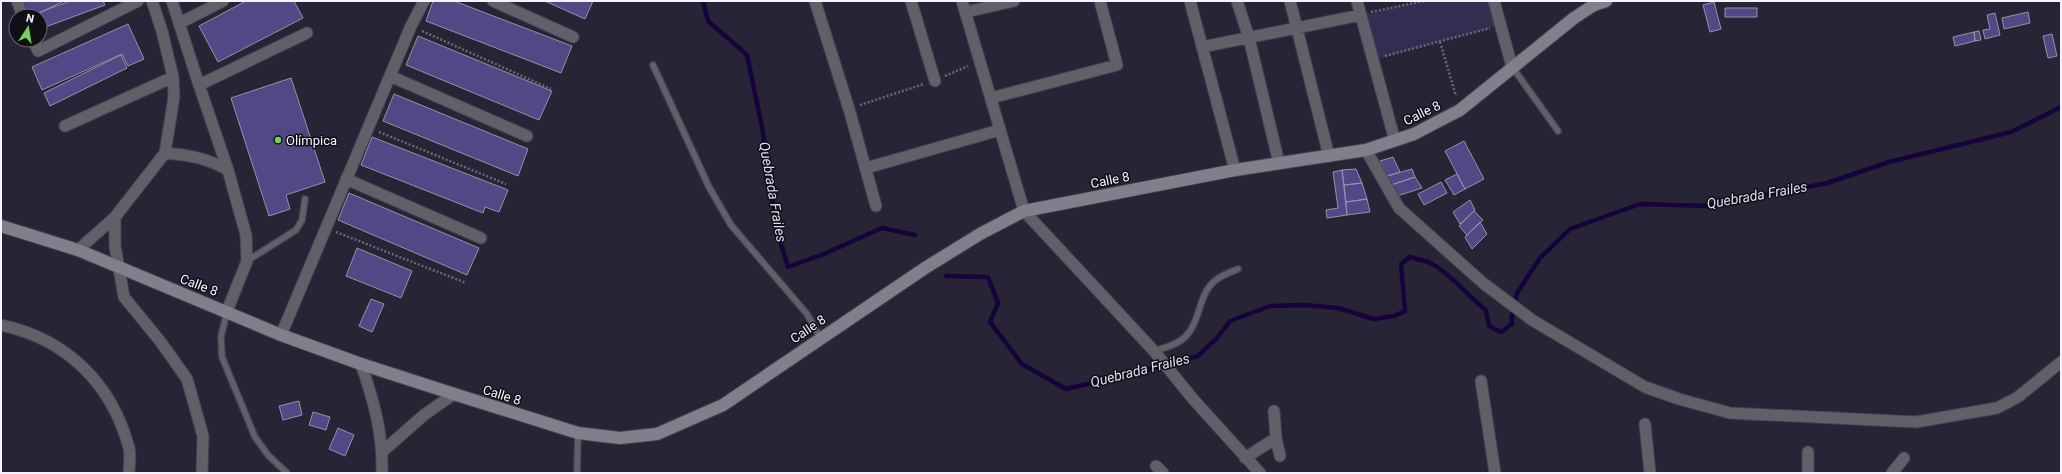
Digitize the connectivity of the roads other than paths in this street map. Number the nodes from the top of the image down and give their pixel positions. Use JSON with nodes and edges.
{"nodes":[{"id":1,"x":138,"y":1,"type":"edge"},
{"id":2,"x":152,"y":1,"type":"edge"},
{"id":3,"x":172,"y":1,"type":"edge"},
{"id":4,"x":223,"y":1,"type":"edge"},
{"id":5,"x":424,"y":1,"type":"edge"},
{"id":6,"x":493,"y":1,"type":"edge"},
{"id":7,"x":815,"y":1,"type":"edge"},
{"id":8,"x":911,"y":1,"type":"edge"},
{"id":9,"x":962,"y":1,"type":"edge"},
{"id":10,"x":1014,"y":1,"type":"edge"},
{"id":11,"x":1100,"y":1,"type":"edge"},
{"id":12,"x":1190,"y":1,"type":"edge"},
{"id":13,"x":1237,"y":1,"type":"edge"},
{"id":14,"x":1290,"y":1,"type":"edge"},
{"id":15,"x":1357,"y":1,"type":"edge"},
{"id":16,"x":1494,"y":1,"type":"edge"},
{"id":17,"x":1606,"y":1,"type":"edge"},
{"id":18,"x":1593,"y":3,"type":"edge"},
{"id":19,"x":966,"y":12,"type":"junction"},
{"id":20,"x":1361,"y":14,"type":"junction"},
{"id":21,"x":180,"y":23,"type":"junction"},
{"id":22,"x":1298,"y":28,"type":"junction"},
{"id":23,"x":307,"y":33,"type":"dead end"},
{"id":24,"x":573,"y":37,"type":"dead end"},
{"id":25,"x":1249,"y":38,"type":"junction"},
{"id":26,"x":48,"y":46,"type":"edge"},
{"id":27,"x":1202,"y":47,"type":"junction"},
{"id":28,"x":37,"y":48,"type":"edge"},
{"id":29,"x":44,"y":48,"type":"edge"},
{"id":30,"x":653,"y":65,"type":"dead end"},
{"id":31,"x":1512,"y":67,"type":"junction"},
{"id":32,"x":390,"y":76,"type":"junction"},
{"id":33,"x":173,"y":77,"type":"junction"},
{"id":34,"x":935,"y":81,"type":"road end"},
{"id":35,"x":199,"y":85,"type":"junction"},
{"id":36,"x":991,"y":98,"type":"junction"},
{"id":37,"x":65,"y":126,"type":"dead end"},
{"id":38,"x":1000,"y":130,"type":"junction"},
{"id":39,"x":1558,"y":131,"type":"dead end"},
{"id":40,"x":527,"y":136,"type":"dead end"},
{"id":41,"x":1395,"y":141,"type":"junction"},
{"id":42,"x":1366,"y":150,"type":"junction"},
{"id":43,"x":165,"y":153,"type":"junction"},
{"id":44,"x":1329,"y":156,"type":"junction"},
{"id":45,"x":1279,"y":164,"type":"junction"},
{"id":46,"x":866,"y":168,"type":"junction"},
{"id":47,"x":228,"y":170,"type":"junction"},
{"id":48,"x":1235,"y":170,"type":"junction"},
{"id":49,"x":346,"y":179,"type":"junction"},
{"id":50,"x":305,"y":200,"type":"dead end"},
{"id":51,"x":876,"y":206,"type":"dead end"},
{"id":52,"x":1024,"y":211,"type":"junction"},
{"id":53,"x":115,"y":217,"type":"junction"},
{"id":54,"x":1,"y":226,"type":"edge"},
{"id":55,"x":481,"y":238,"type":"dead end"},
{"id":56,"x":78,"y":250,"type":"junction"},
{"id":57,"x":247,"y":261,"type":"junction"},
{"id":58,"x":120,"y":269,"type":"junction"},
{"id":59,"x":1238,"y":269,"type":"dead end"},
{"id":60,"x":227,"y":311,"type":"junction"},
{"id":61,"x":1,"y":325,"type":"edge"},
{"id":62,"x":281,"y":335,"type":"junction"},
{"id":63,"x":820,"y":337,"type":"junction"},
{"id":64,"x":1156,"y":355,"type":"junction"},
{"id":65,"x":2061,"y":362,"type":"edge"},
{"id":66,"x":361,"y":364,"type":"junction"},
{"id":67,"x":1482,"y":381,"type":"dead end"},
{"id":68,"x":454,"y":394,"type":"junction"},
{"id":69,"x":1274,"y":411,"type":"dead end"},
{"id":70,"x":1645,"y":424,"type":"dead end"},
{"id":71,"x":578,"y":433,"type":"junction"},
{"id":72,"x":1276,"y":438,"type":"junction"},
{"id":73,"x":383,"y":452,"type":"junction"},
{"id":74,"x":1808,"y":452,"type":"dead end"},
{"id":75,"x":1280,"y":456,"type":"dead end"},
{"id":76,"x":1246,"y":458,"type":"junction"},
{"id":77,"x":1904,"y":458,"type":"dead end"},
{"id":78,"x":129,"y":473,"type":"edge"},
{"id":79,"x":202,"y":473,"type":"edge"},
{"id":80,"x":287,"y":473,"type":"edge"},
{"id":81,"x":382,"y":473,"type":"edge"},
{"id":82,"x":577,"y":473,"type":"edge"},
{"id":83,"x":1260,"y":473,"type":"edge"},
{"id":84,"x":1494,"y":473,"type":"edge"},
{"id":85,"x":1650,"y":473,"type":"edge"},
{"id":86,"x":1808,"y":473,"type":"edge"},
{"id":87,"x":1892,"y":473,"type":"edge"}],
"edges":[{"from":1,"to":26,"type":"street"},
{"from":2,"to":33,"type":"street"},
{"from":3,"to":21,"type":"street"},
{"from":4,"to":21,"type":"street"},
{"from":5,"to":32,"type":"street"},
{"from":6,"to":24,"type":"street"},
{"from":7,"to":46,"type":"street"},
{"from":8,"to":34,"type":"street"},
{"from":9,"to":19,"type":"street"},
{"from":10,"to":19,"type":"street"},
{"from":11,"to":36,"type":"street"},
{"from":12,"to":27,"type":"street"},
{"from":13,"to":25,"type":"street"},
{"from":14,"to":22,"type":"street"},
{"from":15,"to":20,"type":"street"},
{"from":16,"to":31,"type":"street"},
{"from":17,"to":18,"type":"street","name":"Calle 8"},
{"from":18,"to":31,"type":"street","name":"Calle 8"},
{"from":19,"to":36,"type":"street"},
{"from":20,"to":22,"type":"street"},
{"from":20,"to":41,"type":"street"},
{"from":21,"to":35,"type":"street"},
{"from":22,"to":25,"type":"street"},
{"from":22,"to":44,"type":"street"},
{"from":23,"to":35,"type":"street"},
{"from":25,"to":27,"type":"street"},
{"from":25,"to":45,"type":"street"},
{"from":27,"to":48,"type":"street"},
{"from":28,"to":29,"type":"street"},
{"from":30,"to":63,"type":"lane"},
{"from":31,"to":39,"type":"lane"},
{"from":31,"to":41,"type":"street","name":"Calle 8"},
{"from":32,"to":40,"type":"street"},
{"from":32,"to":49,"type":"street"},
{"from":33,"to":37,"type":"street"},
{"from":33,"to":43,"type":"street"},
{"from":35,"to":47,"type":"street"},
{"from":36,"to":38,"type":"street"},
{"from":38,"to":46,"type":"street"},
{"from":38,"to":52,"type":"street"},
{"from":41,"to":42,"type":"street","name":"Calle 8"},
{"from":42,"to":44,"type":"street","name":"Calle 8"},
{"from":42,"to":65,"type":"street"},
{"from":43,"to":47,"type":"street"},
{"from":43,"to":53,"type":"street"},
{"from":44,"to":45,"type":"street","name":"Calle 8"},
{"from":45,"to":48,"type":"street","name":"Calle 8"},
{"from":46,"to":51,"type":"street"},
{"from":47,"to":57,"type":"street"},
{"from":48,"to":52,"type":"street","name":"Calle 8"},
{"from":49,"to":55,"type":"street"},
{"from":49,"to":62,"type":"street"},
{"from":50,"to":57,"type":"lane"},
{"from":52,"to":63,"type":"street","name":"Calle 8"},
{"from":52,"to":64,"type":"street"},
{"from":53,"to":56,"type":"street"},
{"from":53,"to":58,"type":"street"},
{"from":54,"to":56,"type":"street","name":"Calle 8"},
{"from":56,"to":58,"type":"street","name":"Calle 8"},
{"from":57,"to":60,"type":"street"},
{"from":58,"to":60,"type":"street","name":"Calle 8"},
{"from":58,"to":79,"type":"street"},
{"from":59,"to":64,"type":"lane"},
{"from":60,"to":62,"type":"street","name":"Calle 8"},
{"from":60,"to":80,"type":"lane"},
{"from":61,"to":78,"type":"street"},
{"from":62,"to":66,"type":"street","name":"Calle 8"},
{"from":63,"to":71,"type":"street","name":"Calle 8"},
{"from":64,"to":76,"type":"street"},
{"from":66,"to":68,"type":"street","name":"Calle 8"},
{"from":66,"to":73,"type":"street"},
{"from":67,"to":84,"type":"street"},
{"from":68,"to":71,"type":"street","name":"Calle 8"},
{"from":68,"to":73,"type":"street"},
{"from":69,"to":72,"type":"street"},
{"from":70,"to":85,"type":"street"},
{"from":71,"to":82,"type":"lane"},
{"from":72,"to":75,"type":"street"},
{"from":72,"to":76,"type":"street"},
{"from":73,"to":81,"type":"street"},
{"from":74,"to":86,"type":"street"},
{"from":76,"to":83,"type":"street"},
{"from":77,"to":87,"type":"street"}]}
